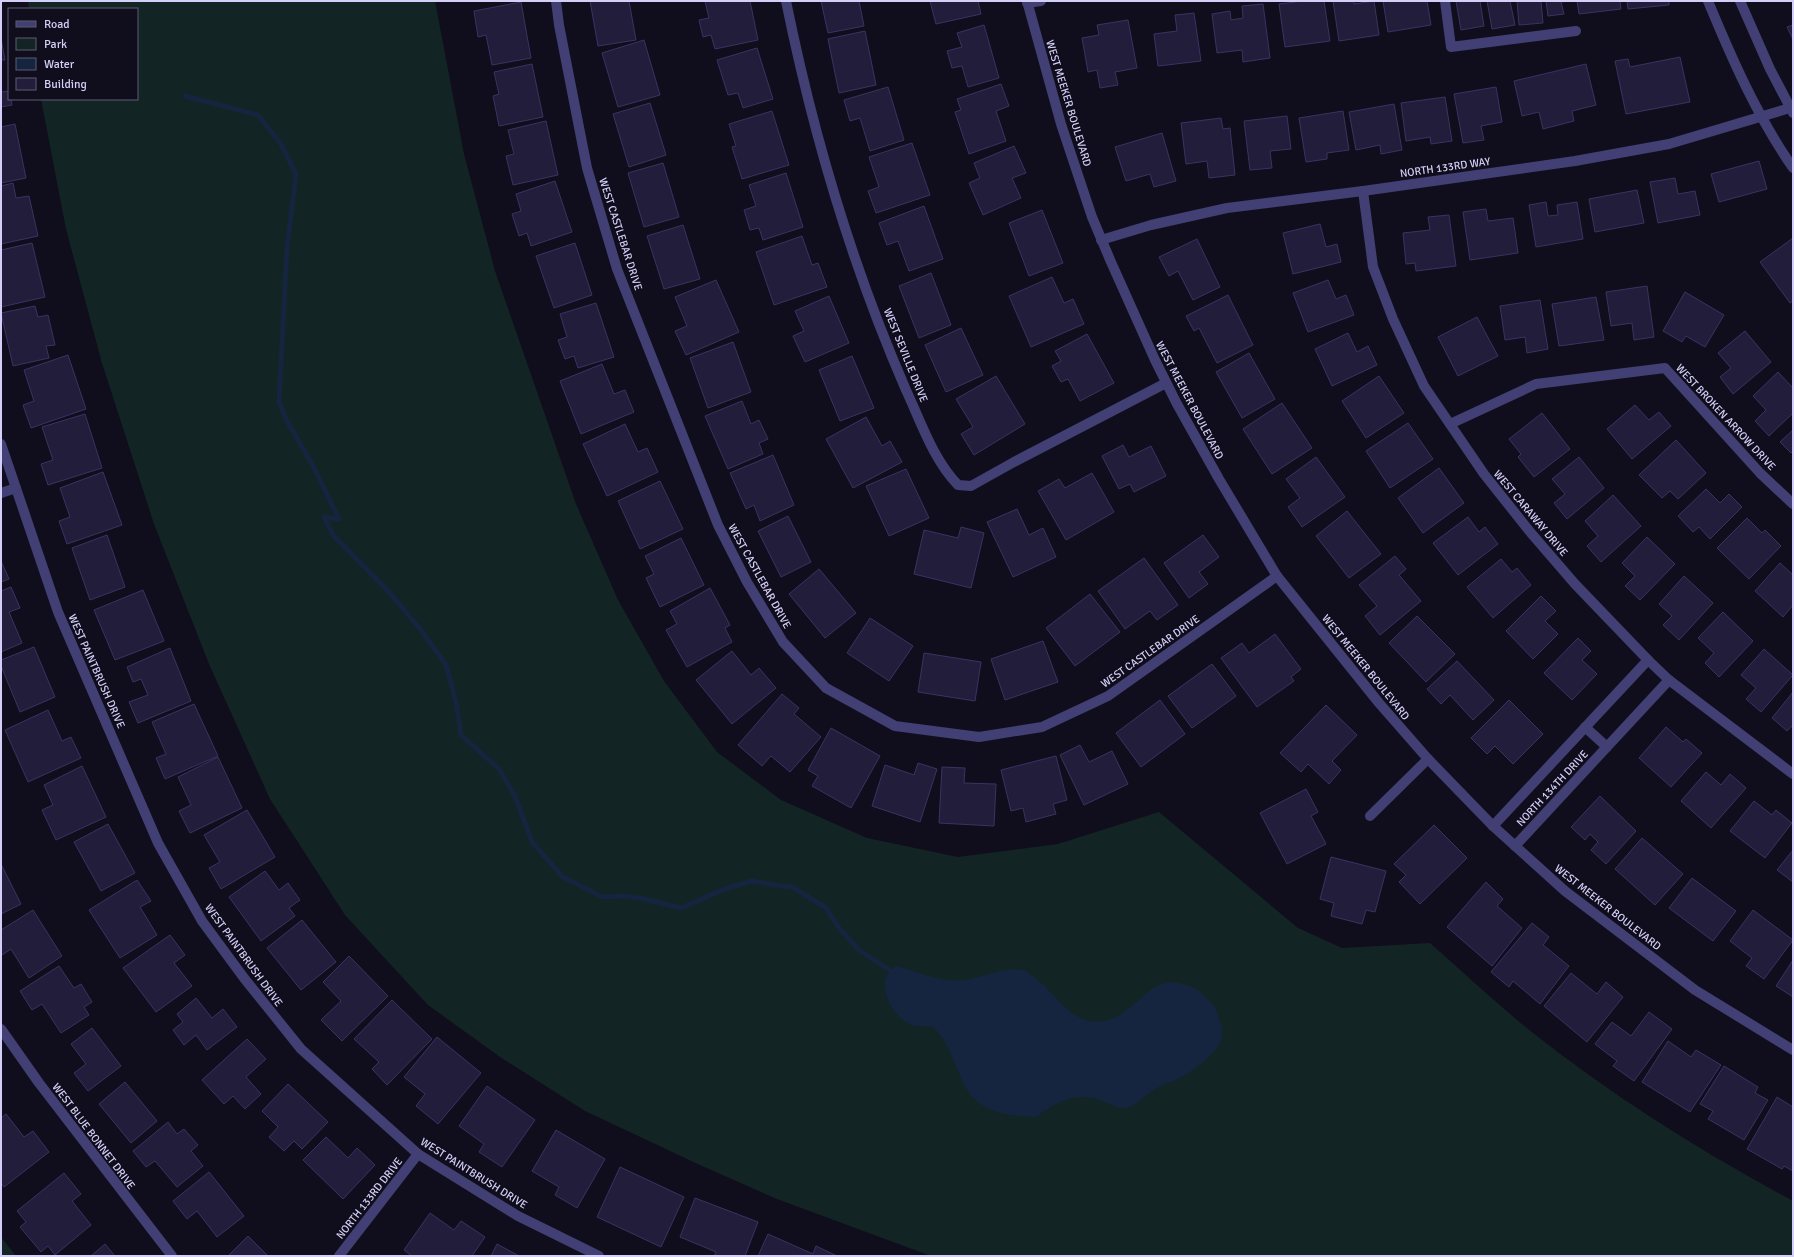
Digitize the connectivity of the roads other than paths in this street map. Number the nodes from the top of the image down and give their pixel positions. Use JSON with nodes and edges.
{"nodes":[{"id":1,"x":556,"y":1,"type":"edge"},
{"id":2,"x":786,"y":1,"type":"edge"},
{"id":3,"x":1041,"y":1,"type":"edge"},
{"id":4,"x":1445,"y":1,"type":"edge"},
{"id":5,"x":1708,"y":1,"type":"edge"},
{"id":6,"x":1740,"y":1,"type":"edge"},
{"id":7,"x":1027,"y":2,"type":"edge"},
{"id":8,"x":1576,"y":31,"type":"dead end"},
{"id":9,"x":1791,"y":111,"type":"edge"},
{"id":10,"x":1761,"y":117,"type":"junction"},
{"id":11,"x":1793,"y":168,"type":"edge"},
{"id":12,"x":1363,"y":191,"type":"junction"},
{"id":13,"x":1101,"y":240,"type":"junction"},
{"id":14,"x":1166,"y":383,"type":"junction"},
{"id":15,"x":1450,"y":424,"type":"junction"},
{"id":16,"x":1,"y":444,"type":"edge"},
{"id":17,"x":16,"y":488,"type":"junction"},
{"id":18,"x":1,"y":493,"type":"edge"},
{"id":19,"x":1793,"y":504,"type":"edge"},
{"id":20,"x":1277,"y":576,"type":"junction"},
{"id":21,"x":1648,"y":660,"type":"junction"},
{"id":22,"x":1669,"y":680,"type":"junction"},
{"id":23,"x":1585,"y":727,"type":"junction"},
{"id":24,"x":1607,"y":747,"type":"junction"},
{"id":25,"x":1428,"y":759,"type":"junction"},
{"id":26,"x":1793,"y":774,"type":"edge"},
{"id":27,"x":1370,"y":816,"type":"dead end"},
{"id":28,"x":1493,"y":826,"type":"junction"},
{"id":29,"x":1515,"y":846,"type":"junction"},
{"id":30,"x":1,"y":1029,"type":"edge"},
{"id":31,"x":1793,"y":1050,"type":"edge"},
{"id":32,"x":418,"y":1154,"type":"junction"},
{"id":33,"x":172,"y":1256,"type":"edge"},
{"id":34,"x":339,"y":1256,"type":"edge"},
{"id":35,"x":599,"y":1256,"type":"edge"}],
"edges":[{"from":1,"to":20,"type":"street","name":"WEST CASTLEBAR DRIVE"},
{"from":2,"to":14,"type":"street","name":"WEST SEVILLE DRIVE"},
{"from":3,"to":7,"type":"street"},
{"from":4,"to":8,"type":"street"},
{"from":5,"to":10,"type":"street"},
{"from":6,"to":9,"type":"street"},
{"from":7,"to":13,"type":"street","name":"WEST MEEKER BOULEVARD"},
{"from":9,"to":10,"type":"street","name":"NORTH 133RD WAY"},
{"from":10,"to":11,"type":"street"},
{"from":10,"to":12,"type":"street","name":"NORTH 133RD WAY"},
{"from":12,"to":13,"type":"street","name":"NORTH 133RD WAY"},
{"from":12,"to":15,"type":"street","name":"WEST CARAWAY DRIVE"},
{"from":13,"to":14,"type":"street","name":"WEST MEEKER BOULEVARD"},
{"from":14,"to":20,"type":"street","name":"WEST MEEKER BOULEVARD"},
{"from":15,"to":19,"type":"street","name":"WEST BROKEN ARROW DRIVE"},
{"from":15,"to":21,"type":"street","name":"WEST CARAWAY DRIVE"},
{"from":16,"to":17,"type":"street","name":"WEST PAINTBRUSH DRIVE"},
{"from":17,"to":18,"type":"street"},
{"from":17,"to":32,"type":"street","name":"WEST PAINTBRUSH DRIVE"},
{"from":20,"to":25,"type":"street","name":"WEST MEEKER BOULEVARD"},
{"from":21,"to":22,"type":"street","name":"WEST CARAWAY DRIVE"},
{"from":21,"to":23,"type":"street","name":"NORTH 134TH DRIVE"},
{"from":22,"to":24,"type":"street","name":"NORTH 134TH DRIVE"},
{"from":22,"to":26,"type":"street","name":"WEST CARAWAY DRIVE"},
{"from":23,"to":24,"type":"street"},
{"from":23,"to":28,"type":"street","name":"NORTH 134TH DRIVE"},
{"from":24,"to":29,"type":"street","name":"NORTH 134TH DRIVE"},
{"from":25,"to":27,"type":"street"},
{"from":25,"to":28,"type":"street","name":"WEST MEEKER BOULEVARD"},
{"from":28,"to":29,"type":"street","name":"WEST MEEKER BOULEVARD"},
{"from":29,"to":31,"type":"street","name":"WEST MEEKER BOULEVARD"},
{"from":30,"to":33,"type":"street","name":"WEST BLUE BONNET DRIVE"},
{"from":32,"to":34,"type":"street","name":"NORTH 133RD DRIVE"},
{"from":32,"to":35,"type":"street","name":"WEST PAINTBRUSH DRIVE"}]}
